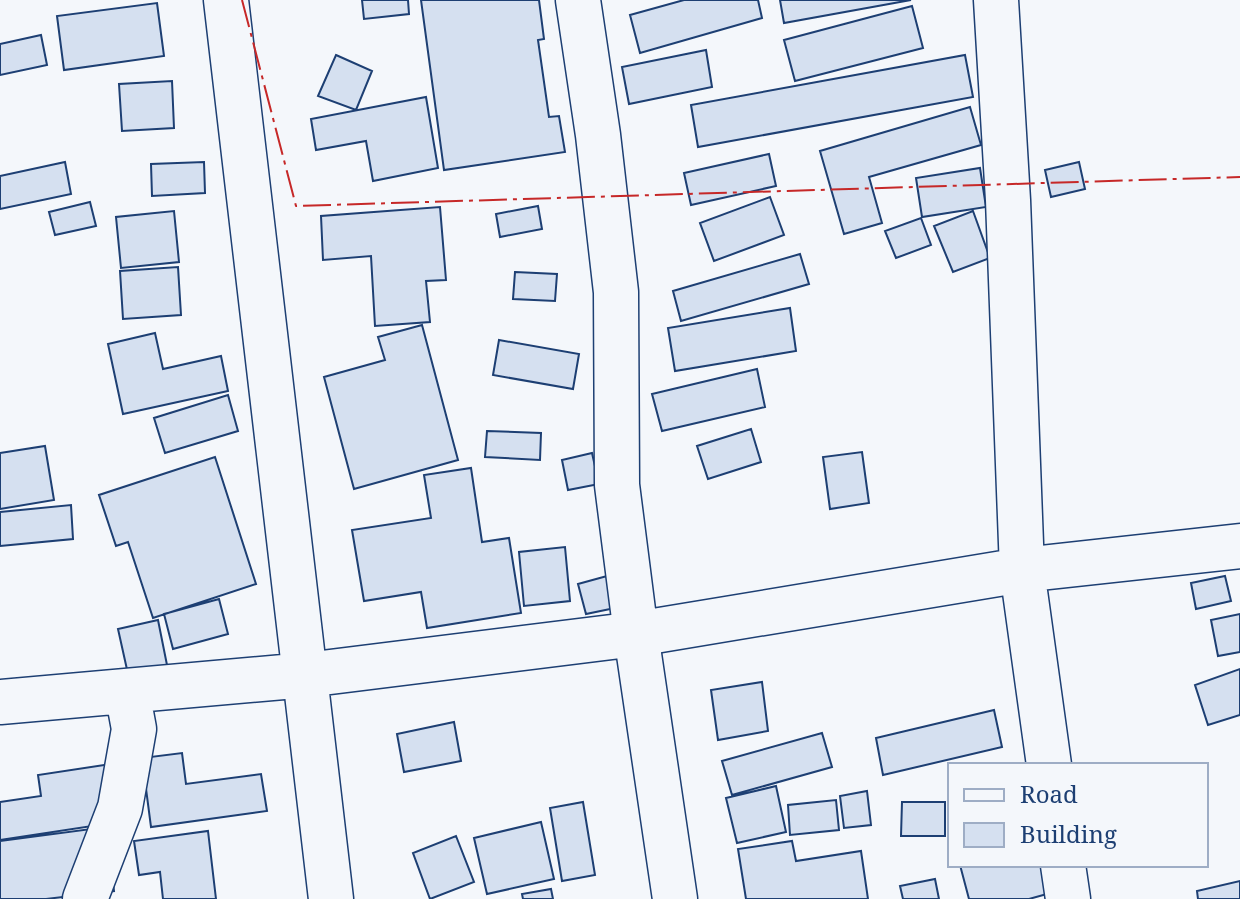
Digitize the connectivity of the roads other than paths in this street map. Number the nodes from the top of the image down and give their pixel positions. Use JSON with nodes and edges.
{"nodes":[{"id":1,"x":226,"y":0,"type":"edge"},
{"id":2,"x":578,"y":0,"type":"edge"},
{"id":3,"x":996,"y":0,"type":"edge"},
{"id":4,"x":1240,"y":546,"type":"edge"},
{"id":5,"x":1022,"y":570,"type":"junction"},
{"id":6,"x":636,"y":634,"type":"junction"},
{"id":7,"x":306,"y":675,"type":"junction"},
{"id":8,"x":127,"y":691,"type":"junction"},
{"id":9,"x":0,"y":702,"type":"edge"},
{"id":10,"x":1049,"y":763,"type":"edge"},
{"id":11,"x":1063,"y":867,"type":"edge"},
{"id":12,"x":85,"y":899,"type":"edge"},
{"id":13,"x":331,"y":899,"type":"edge"},
{"id":14,"x":675,"y":899,"type":"edge"},
{"id":15,"x":1068,"y":899,"type":"edge"}],
"edges":[{"from":1,"to":7,"type":"street"},
{"from":2,"to":6,"type":"street"},
{"from":3,"to":5,"type":"street"},
{"from":4,"to":5,"type":"street"},
{"from":5,"to":6,"type":"street"},
{"from":5,"to":10,"type":"street"},
{"from":6,"to":7,"type":"street"},
{"from":6,"to":14,"type":"street"},
{"from":7,"to":8,"type":"street"},
{"from":7,"to":13,"type":"street"},
{"from":8,"to":9,"type":"street"},
{"from":8,"to":12,"type":"street"},
{"from":11,"to":15,"type":"street"}]}
